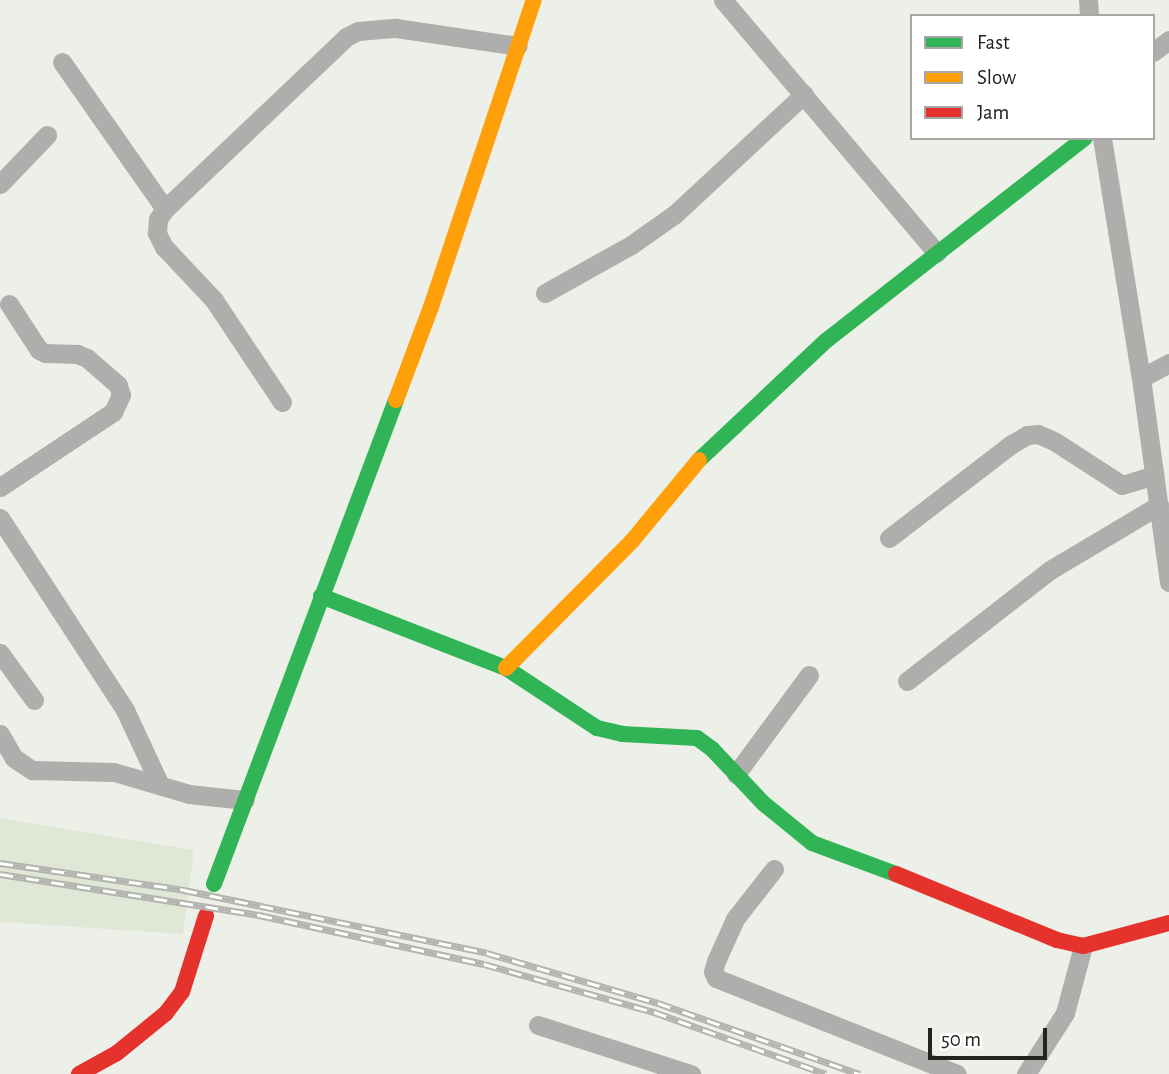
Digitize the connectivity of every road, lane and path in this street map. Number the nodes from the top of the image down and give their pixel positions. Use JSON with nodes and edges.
{"nodes":[{"id":1,"x":534,"y":0,"type":"edge"},
{"id":2,"x":723,"y":0,"type":"edge"},
{"id":3,"x":518,"y":46,"type":"junction"},
{"id":4,"x":62,"y":62,"type":"dead end"},
{"id":5,"x":804,"y":94,"type":"junction"},
{"id":6,"x":47,"y":135,"type":"dead end"},
{"id":7,"x":1082,"y":140,"type":"edge"},
{"id":8,"x":1102,"y":140,"type":"edge"},
{"id":9,"x":0,"y":184,"type":"edge"},
{"id":10,"x":165,"y":209,"type":"junction"},
{"id":11,"x":937,"y":253,"type":"junction"},
{"id":12,"x":545,"y":293,"type":"dead end"},
{"id":13,"x":9,"y":304,"type":"dead end"},
{"id":14,"x":1169,"y":363,"type":"edge"},
{"id":15,"x":1141,"y":378,"type":"junction"},
{"id":16,"x":282,"y":402,"type":"dead end"},
{"id":17,"x":1155,"y":475,"type":"junction"},
{"id":18,"x":0,"y":486,"type":"edge"},
{"id":19,"x":1159,"y":505,"type":"junction"},
{"id":20,"x":0,"y":518,"type":"edge"},
{"id":21,"x":889,"y":538,"type":"dead end"},
{"id":22,"x":1169,"y":582,"type":"edge"},
{"id":23,"x":321,"y":596,"type":"junction"},
{"id":24,"x":0,"y":653,"type":"edge"},
{"id":25,"x":506,"y":668,"type":"junction"},
{"id":26,"x":810,"y":675,"type":"dead end"},
{"id":27,"x":907,"y":681,"type":"dead end"},
{"id":28,"x":34,"y":700,"type":"dead end"},
{"id":29,"x":0,"y":734,"type":"edge"},
{"id":30,"x":736,"y":774,"type":"junction"},
{"id":31,"x":160,"y":785,"type":"junction"},
{"id":32,"x":245,"y":800,"type":"junction"},
{"id":33,"x":774,"y":869,"type":"dead end"},
{"id":34,"x":214,"y":884,"type":"dead end"},
{"id":35,"x":206,"y":916,"type":"dead end"},
{"id":36,"x":1169,"y":923,"type":"edge"},
{"id":37,"x":1083,"y":946,"type":"junction"},
{"id":38,"x":538,"y":1026,"type":"dead end"},
{"id":39,"x":79,"y":1074,"type":"edge"},
{"id":40,"x":691,"y":1074,"type":"edge"},
{"id":41,"x":957,"y":1074,"type":"edge"},
{"id":42,"x":1026,"y":1074,"type":"edge"}],
"edges":[{"from":1,"to":3,"type":"street"},
{"from":2,"to":5,"type":"street"},
{"from":3,"to":10,"type":"street"},
{"from":3,"to":23,"type":"street"},
{"from":4,"to":10,"type":"street"},
{"from":5,"to":11,"type":"street"},
{"from":5,"to":12,"type":"street"},
{"from":6,"to":9,"type":"street"},
{"from":7,"to":11,"type":"street"},
{"from":8,"to":15,"type":"street"},
{"from":10,"to":16,"type":"street"},
{"from":11,"to":25,"type":"street"},
{"from":13,"to":18,"type":"street"},
{"from":14,"to":15,"type":"street"},
{"from":15,"to":17,"type":"street"},
{"from":17,"to":19,"type":"street"},
{"from":17,"to":21,"type":"street"},
{"from":19,"to":22,"type":"street"},
{"from":19,"to":27,"type":"street"},
{"from":20,"to":31,"type":"street"},
{"from":23,"to":25,"type":"street"},
{"from":23,"to":32,"type":"street"},
{"from":24,"to":28,"type":"street"},
{"from":25,"to":30,"type":"street"},
{"from":26,"to":30,"type":"street"},
{"from":29,"to":31,"type":"street"},
{"from":30,"to":37,"type":"street"},
{"from":31,"to":32,"type":"street"},
{"from":32,"to":34,"type":"street"},
{"from":33,"to":41,"type":"street"},
{"from":35,"to":39,"type":"street"},
{"from":36,"to":37,"type":"street"},
{"from":37,"to":42,"type":"street"},
{"from":38,"to":40,"type":"street"}]}
